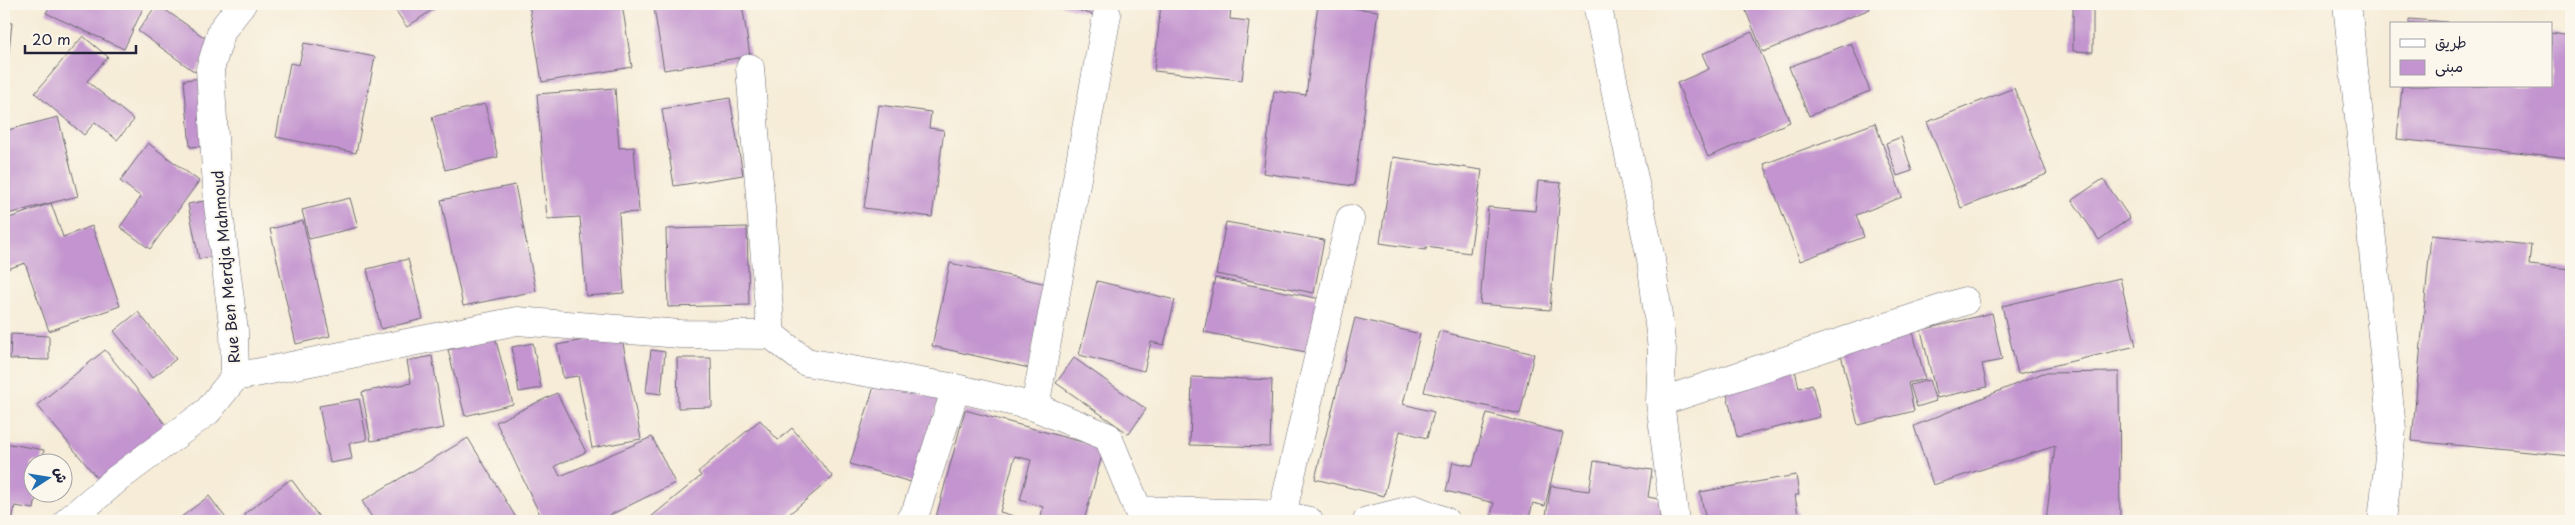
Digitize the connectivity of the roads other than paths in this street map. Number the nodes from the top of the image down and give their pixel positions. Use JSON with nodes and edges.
{"nodes":[{"id":1,"x":242,"y":4,"type":"edge"},
{"id":2,"x":1597,"y":4,"type":"edge"},
{"id":3,"x":2347,"y":4,"type":"edge"},
{"id":4,"x":1107,"y":15,"type":"dead end"},
{"id":5,"x":750,"y":68,"type":"dead end"},
{"id":6,"x":1350,"y":219,"type":"dead end"},
{"id":7,"x":1965,"y":301,"type":"dead end"},
{"id":8,"x":771,"y":335,"type":"junction"},
{"id":9,"x":235,"y":377,"type":"junction"},
{"id":10,"x":956,"y":388,"type":"junction"},
{"id":11,"x":1660,"y":402,"type":"junction"},
{"id":12,"x":1035,"y":407,"type":"junction"},
{"id":13,"x":1282,"y":515,"type":"junction"},
{"id":14,"x":68,"y":521,"type":"edge"},
{"id":15,"x":909,"y":521,"type":"edge"},
{"id":16,"x":1309,"y":521,"type":"edge"},
{"id":17,"x":1367,"y":521,"type":"edge"},
{"id":18,"x":1445,"y":521,"type":"edge"},
{"id":19,"x":1675,"y":521,"type":"edge"},
{"id":20,"x":2382,"y":521,"type":"edge"}],
"edges":[{"from":1,"to":9,"type":"street","name":"Rue Ben Merdja Mahmoud"},
{"from":2,"to":11,"type":"street"},
{"from":3,"to":20,"type":"street"},
{"from":4,"to":12,"type":"street"},
{"from":5,"to":8,"type":"street"},
{"from":6,"to":13,"type":"street"},
{"from":7,"to":11,"type":"street"},
{"from":8,"to":9,"type":"street"},
{"from":8,"to":10,"type":"street"},
{"from":9,"to":14,"type":"street","name":"Rue Ben Merdja Mahmoud"},
{"from":10,"to":12,"type":"street"},
{"from":10,"to":15,"type":"street"},
{"from":11,"to":19,"type":"street"},
{"from":12,"to":13,"type":"street"},
{"from":13,"to":16,"type":"street"},
{"from":17,"to":18,"type":"street"}]}
